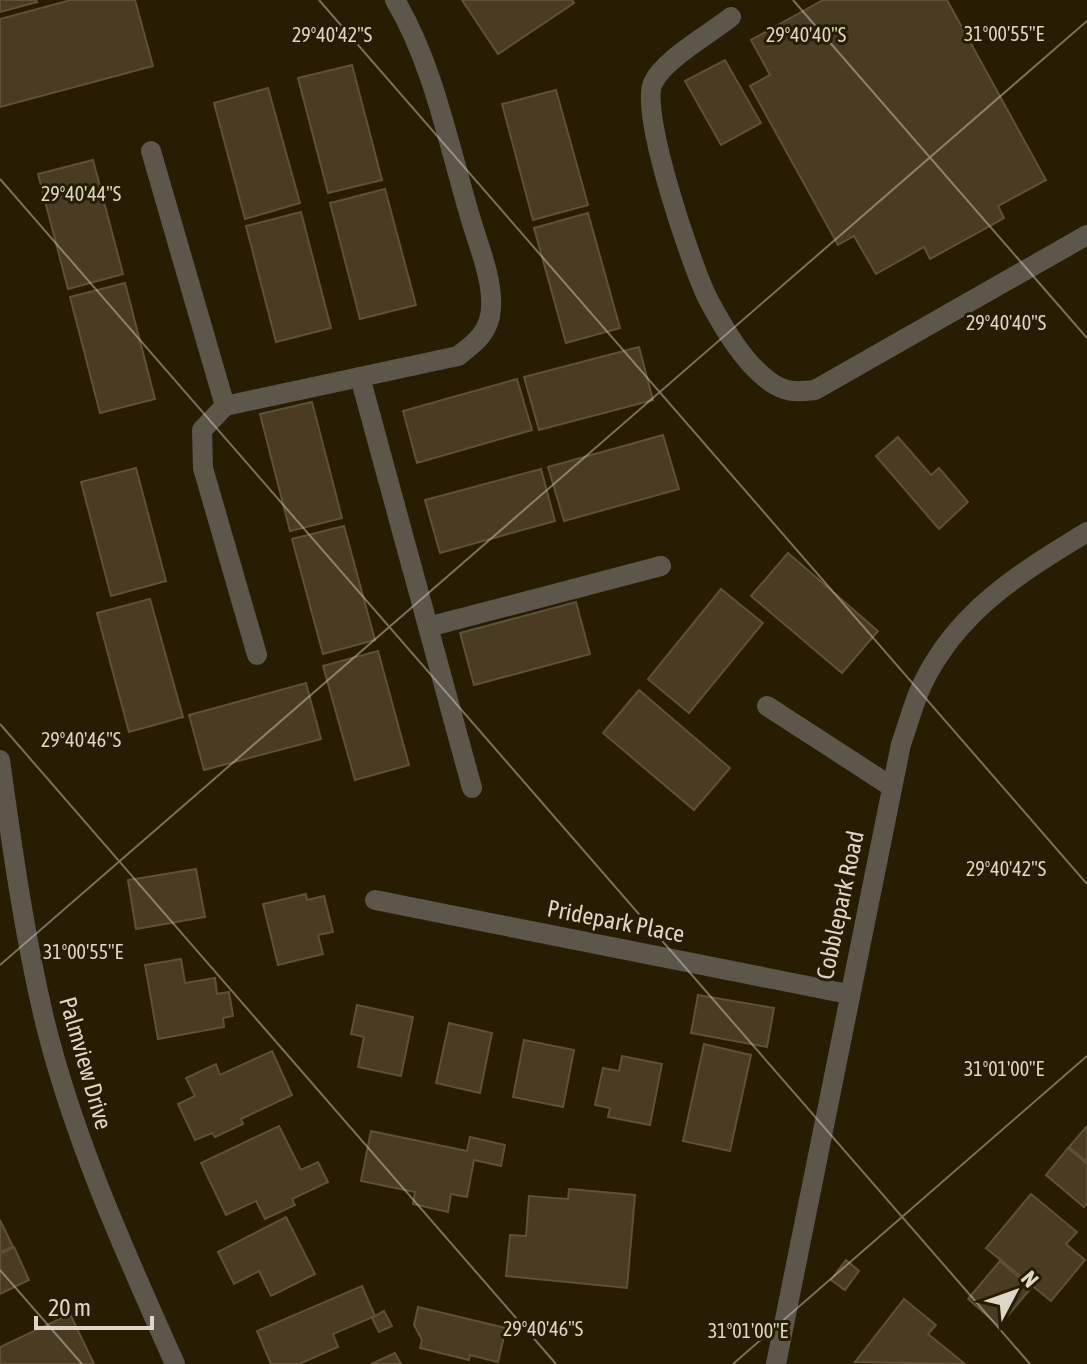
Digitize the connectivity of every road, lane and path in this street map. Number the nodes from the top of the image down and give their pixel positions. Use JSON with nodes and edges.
{"nodes":[{"id":1,"x":395,"y":0,"type":"edge"},
{"id":2,"x":731,"y":17,"type":"dead end"},
{"id":3,"x":151,"y":151,"type":"dead end"},
{"id":4,"x":1087,"y":235,"type":"edge"},
{"id":5,"x":360,"y":377,"type":"junction"},
{"id":6,"x":225,"y":406,"type":"junction"},
{"id":7,"x":1087,"y":532,"type":"edge"},
{"id":8,"x":661,"y":566,"type":"dead end"},
{"id":9,"x":428,"y":627,"type":"junction"},
{"id":10,"x":257,"y":655,"type":"dead end"},
{"id":11,"x":767,"y":706,"type":"dead end"},
{"id":12,"x":0,"y":760,"type":"edge"},
{"id":13,"x":892,"y":787,"type":"junction"},
{"id":14,"x":472,"y":788,"type":"dead end"},
{"id":15,"x":375,"y":900,"type":"dead end"},
{"id":16,"x":848,"y":994,"type":"junction"},
{"id":17,"x":175,"y":1364,"type":"edge"},
{"id":18,"x":776,"y":1364,"type":"edge"}],
"edges":[{"from":1,"to":5,"type":"street"},
{"from":2,"to":4,"type":"street"},
{"from":3,"to":6,"type":"street"},
{"from":5,"to":6,"type":"street"},
{"from":5,"to":9,"type":"street"},
{"from":6,"to":10,"type":"street"},
{"from":7,"to":13,"type":"street","name":"Cobblepark Road"},
{"from":8,"to":9,"type":"street"},
{"from":9,"to":14,"type":"street"},
{"from":11,"to":13,"type":"street"},
{"from":12,"to":17,"type":"street","name":"Palmview Drive"},
{"from":13,"to":16,"type":"street","name":"Cobblepark Road"},
{"from":15,"to":16,"type":"street","name":"Pridepark Place"},
{"from":16,"to":18,"type":"street","name":"Cobblepark Road"}]}
